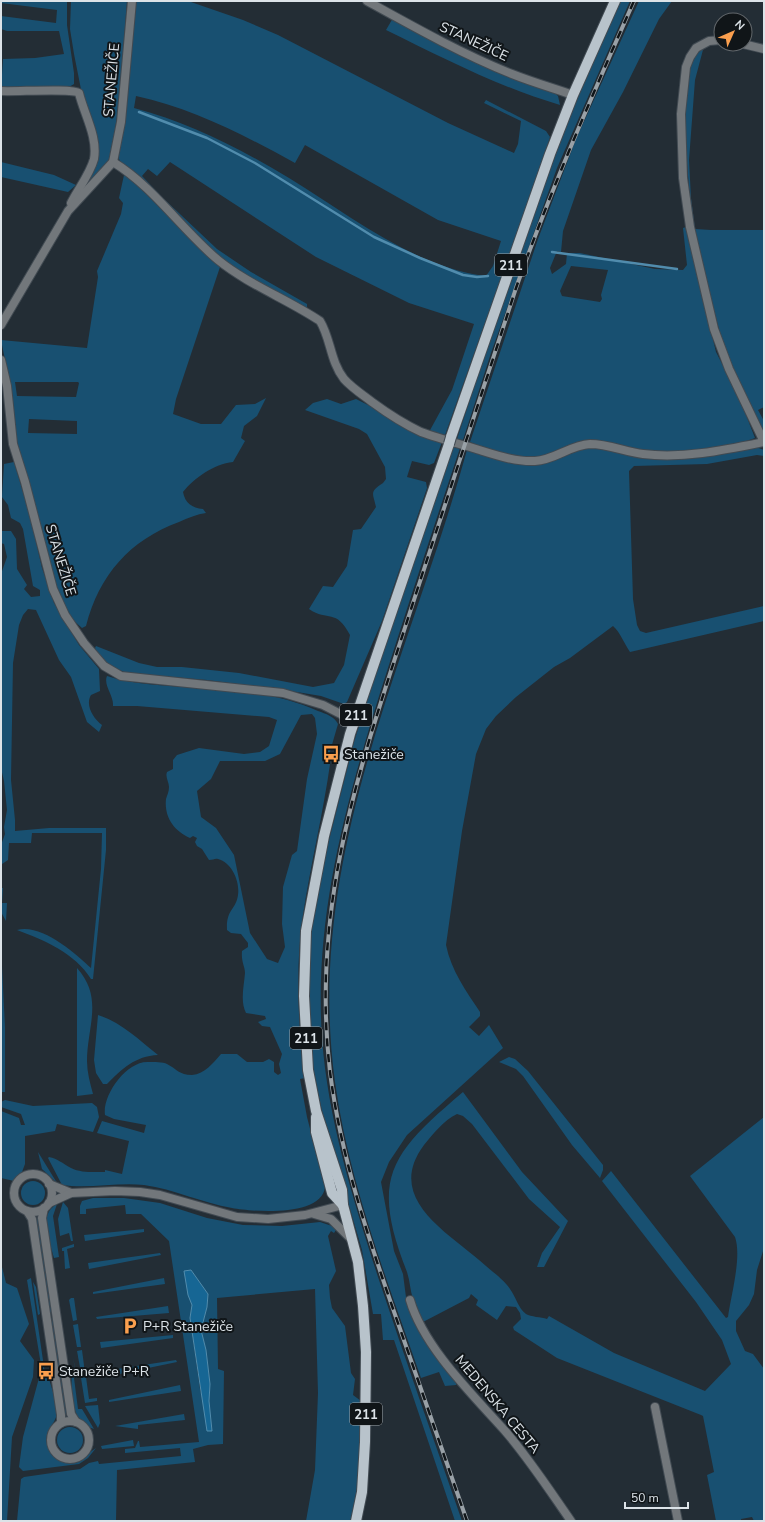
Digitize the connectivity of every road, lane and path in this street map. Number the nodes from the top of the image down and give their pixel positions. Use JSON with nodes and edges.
{"nodes":[{"id":1,"x":132,"y":1,"type":"edge"},
{"id":2,"x":367,"y":1,"type":"edge"},
{"id":3,"x":615,"y":1,"type":"edge"},
{"id":4,"x":713,"y":40,"type":"edge"},
{"id":5,"x":753,"y":46,"type":"edge"},
{"id":6,"x":764,"y":49,"type":"edge"},
{"id":7,"x":1,"y":91,"type":"edge"},
{"id":8,"x":574,"y":95,"type":"junction"},
{"id":9,"x":113,"y":162,"type":"junction"},
{"id":10,"x":68,"y":211,"type":"junction"},
{"id":11,"x":1,"y":325,"type":"edge"},
{"id":12,"x":1,"y":360,"type":"edge"},
{"id":13,"x":764,"y":442,"type":"edge"},
{"id":14,"x":354,"y":721,"type":"junction"},
{"id":15,"x":49,"y":1184,"type":"junction"},
{"id":16,"x":71,"y":1193,"type":"junction"},
{"id":17,"x":343,"y":1205,"type":"junction"},
{"id":18,"x":47,"y":1206,"type":"junction"},
{"id":19,"x":27,"y":1211,"type":"junction"},
{"id":20,"x":313,"y":1214,"type":"junction"},
{"id":21,"x":353,"y":1240,"type":"junction"},
{"id":22,"x":410,"y":1300,"type":"dead end"},
{"id":23,"x":654,"y":1407,"type":"dead end"},
{"id":24,"x":76,"y":1422,"type":"junction"},
{"id":25,"x":61,"y":1423,"type":"junction"},
{"id":26,"x":356,"y":1521,"type":"edge"},
{"id":27,"x":571,"y":1521,"type":"edge"},
{"id":28,"x":678,"y":1521,"type":"edge"}],
"edges":[{"from":1,"to":9,"type":"street","name":"STANEŽIČE"},
{"from":2,"to":8,"type":"street","name":"STANEŽIČE"},
{"from":3,"to":8,"type":"main road","number":"211"},
{"from":4,"to":13,"type":"street"},
{"from":5,"to":6,"type":"street"},
{"from":7,"to":10,"type":"street","name":"STANEŽIČE"},
{"from":8,"to":14,"type":"main road","number":"211"},
{"from":9,"to":10,"type":"street","name":"STANEŽIČE"},
{"from":9,"to":13,"type":"street"},
{"from":10,"to":11,"type":"street","name":"STANEŽIČE"},
{"from":12,"to":14,"type":"street","name":"STANEŽIČE"},
{"from":14,"to":17,"type":"main road","number":"211"},
{"from":15,"to":16,"type":"street"},
{"from":15,"to":18,"type":"street"},
{"from":15,"to":19,"type":"street"},
{"from":16,"to":18,"type":"street"},
{"from":16,"to":20,"type":"street"},
{"from":17,"to":20,"type":"street"},
{"from":17,"to":21,"type":"main road","number":"211"},
{"from":18,"to":19,"type":"street"},
{"from":18,"to":24,"type":"street"},
{"from":19,"to":25,"type":"street"},
{"from":20,"to":21,"type":"street"},
{"from":21,"to":26,"type":"main road","number":"211"},
{"from":22,"to":27,"type":"street","name":"MEDENSKA CESTA"},
{"from":23,"to":28,"type":"street"},
{"from":24,"to":25,"type":"street"},
{"from":24,"to":25,"type":"street"}]}
